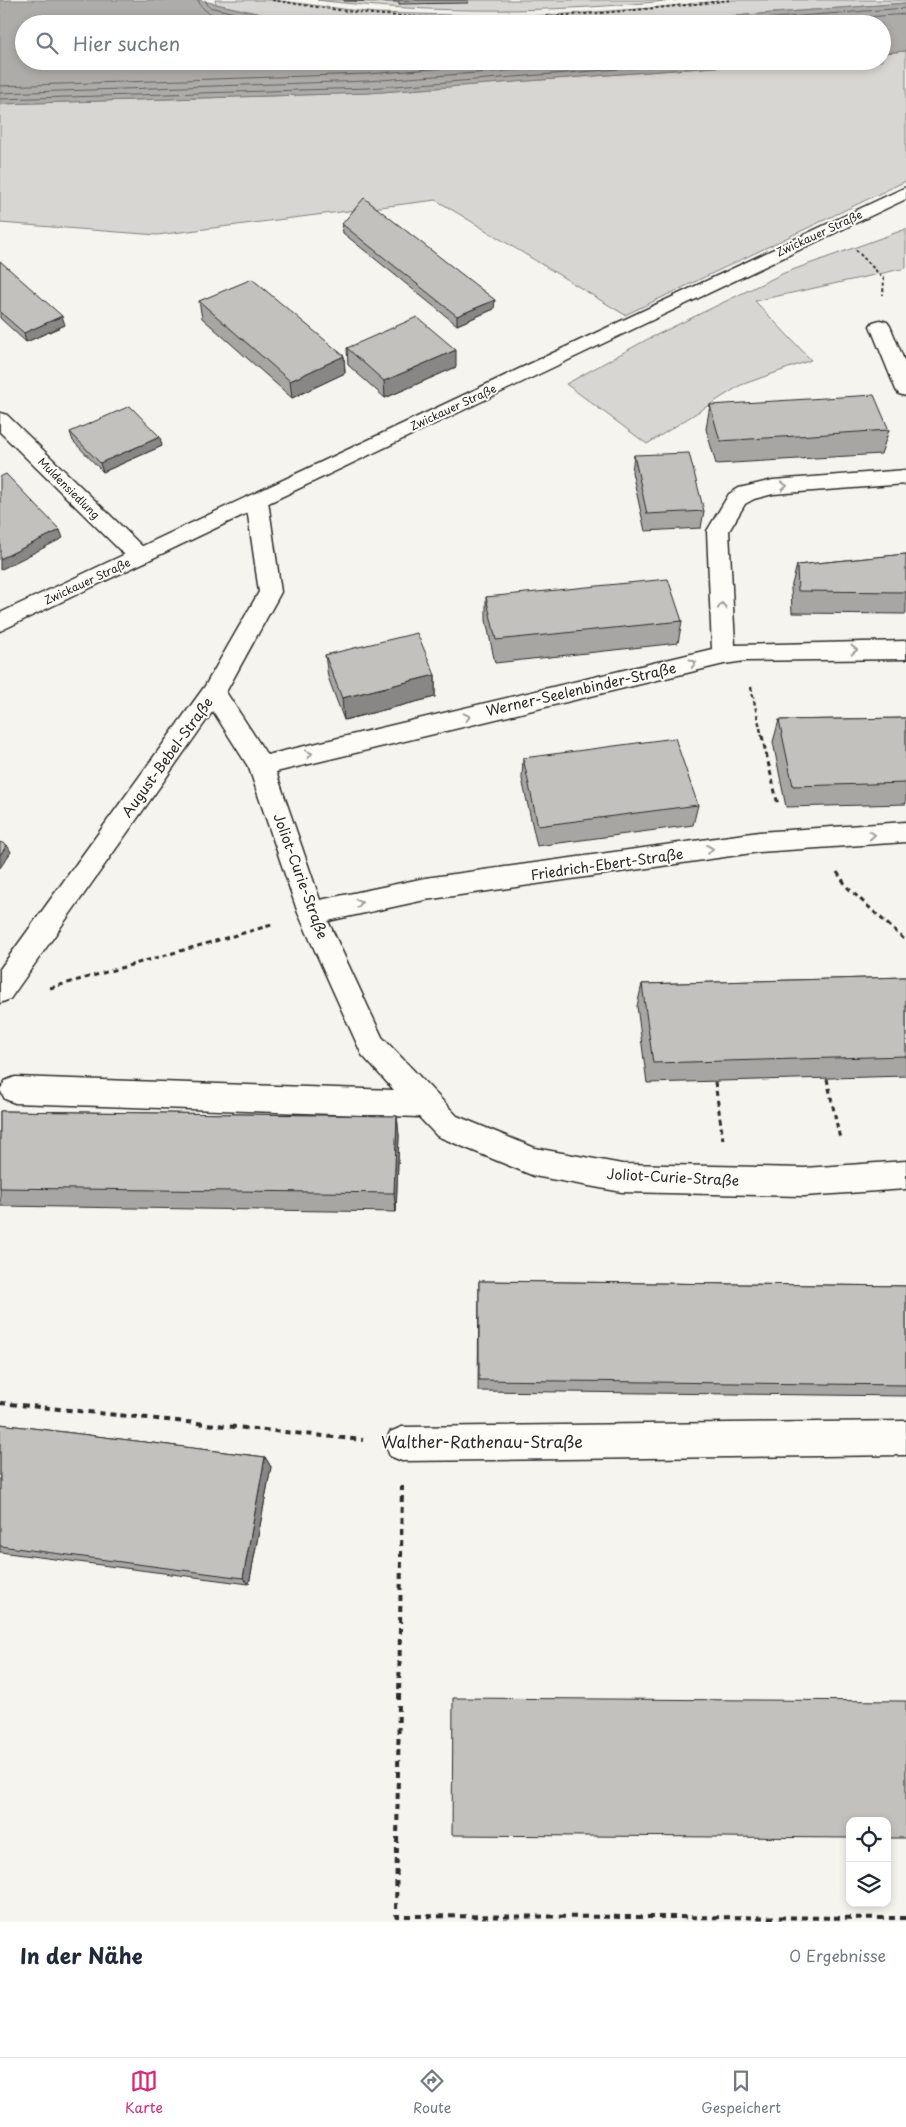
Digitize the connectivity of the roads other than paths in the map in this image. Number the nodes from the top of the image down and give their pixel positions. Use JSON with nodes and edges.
{"nodes":[{"id":1,"x":906,"y":192,"type":"edge"},
{"id":2,"x":880,"y":326,"type":"road end"},
{"id":3,"x":906,"y":390,"type":"edge"},
{"id":4,"x":0,"y":420,"type":"edge"},
{"id":5,"x":906,"y":478,"type":"edge"},
{"id":6,"x":257,"y":500,"type":"junction"},
{"id":7,"x":139,"y":556,"type":"junction"},
{"id":8,"x":0,"y":623,"type":"edge"},
{"id":9,"x":906,"y":650,"type":"edge"},
{"id":10,"x":724,"y":655,"type":"junction"},
{"id":11,"x":214,"y":692,"type":"junction"},
{"id":12,"x":261,"y":766,"type":"junction"},
{"id":13,"x":906,"y":832,"type":"edge"},
{"id":14,"x":311,"y":913,"type":"junction"},
{"id":15,"x":0,"y":991,"type":"edge"},
{"id":16,"x":15,"y":1090,"type":"dead end"},
{"id":17,"x":426,"y":1104,"type":"junction"},
{"id":18,"x":906,"y":1175,"type":"edge"},
{"id":19,"x":906,"y":1438,"type":"edge"},
{"id":20,"x":402,"y":1444,"type":"road end"}],
"edges":[{"from":1,"to":6,"type":"street","name":"Zwickauer Straße"},
{"from":2,"to":3,"type":"street"},
{"from":4,"to":7,"type":"street","name":"Muldensiedlung"},
{"from":10,"to":5,"type":"street","one_way":true},
{"from":6,"to":7,"type":"street","name":"Zwickauer Straße"},
{"from":6,"to":11,"type":"street","name":"August-Bebel-Straße"},
{"from":7,"to":8,"type":"street","name":"Zwickauer Straße"},
{"from":10,"to":9,"type":"street","name":"Werner-Seelenbinder-Straße","one_way":true},
{"from":12,"to":10,"type":"street","name":"Werner-Seelenbinder-Straße","one_way":true},
{"from":11,"to":12,"type":"street","name":"Joliot-Curie-Straße"},
{"from":11,"to":15,"type":"street","name":"August-Bebel-Straße"},
{"from":12,"to":14,"type":"street","name":"Joliot-Curie-Straße"},
{"from":14,"to":13,"type":"street","name":"Friedrich-Ebert-Straße","one_way":true},
{"from":14,"to":17,"type":"street","name":"Joliot-Curie-Straße"},
{"from":16,"to":17,"type":"street"},
{"from":17,"to":18,"type":"street","name":"Joliot-Curie-Straße"},
{"from":19,"to":20,"type":"street","name":"Walther-Rathenau-Straße"}]}
